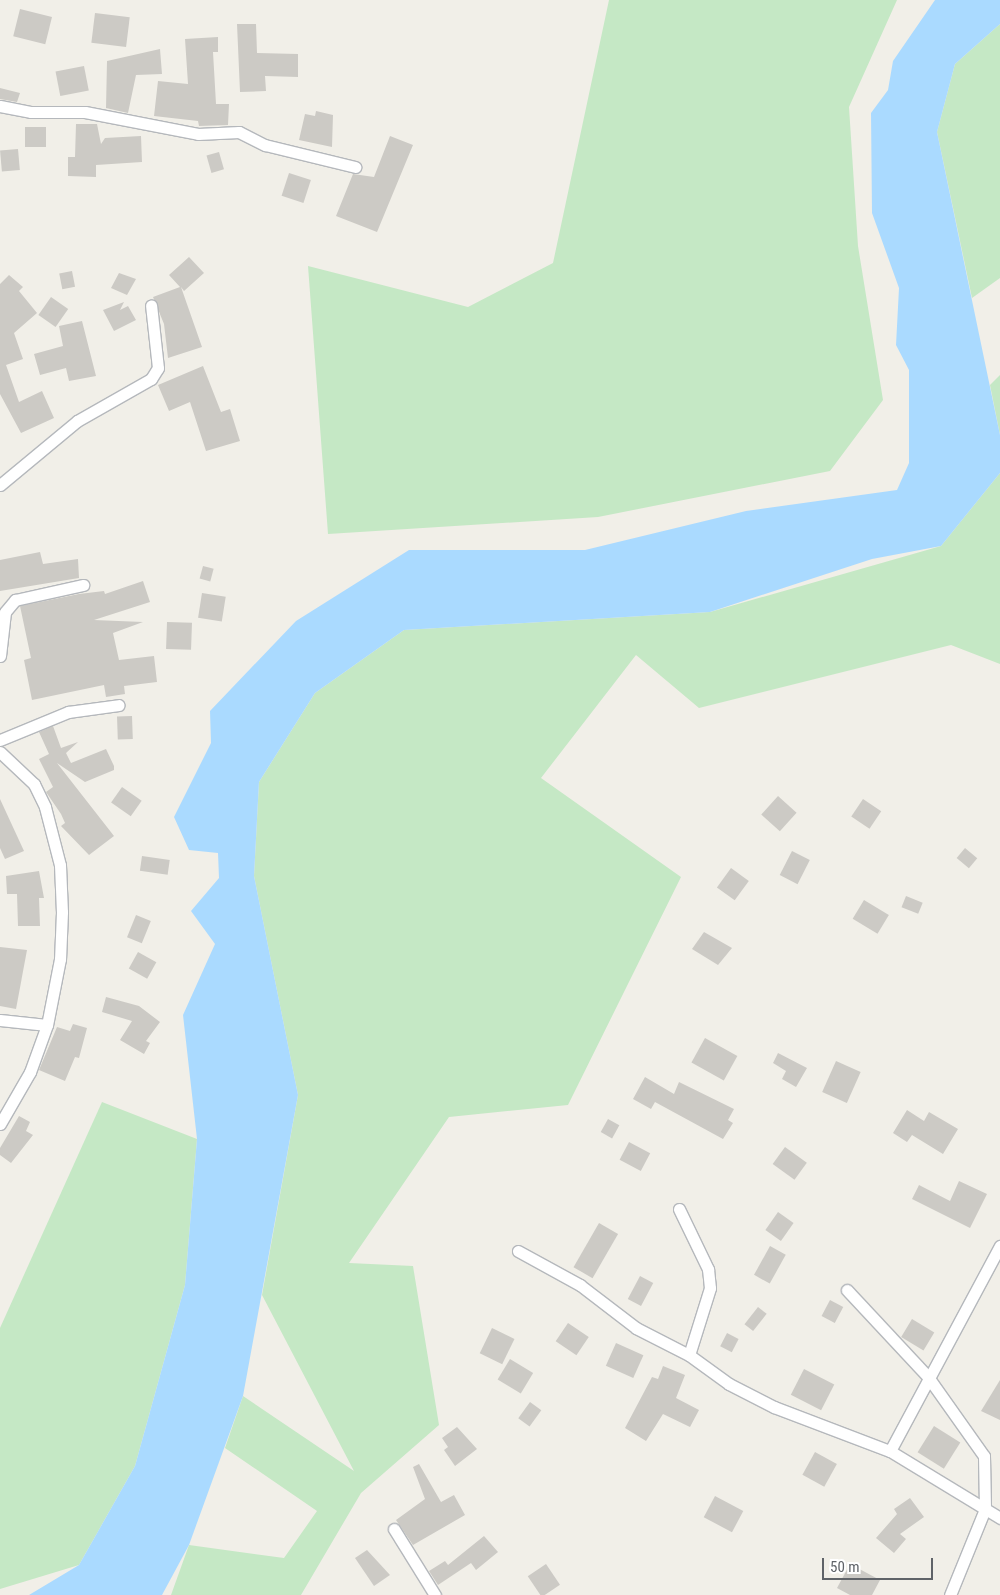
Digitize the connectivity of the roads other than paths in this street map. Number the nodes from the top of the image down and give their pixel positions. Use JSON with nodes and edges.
{"nodes":[{"id":1,"x":0,"y":106,"type":"edge"},
{"id":2,"x":355,"y":167,"type":"dead end"},
{"id":3,"x":150,"y":305,"type":"dead end"},
{"id":4,"x":0,"y":485,"type":"edge"},
{"id":5,"x":83,"y":585,"type":"dead end"},
{"id":6,"x":0,"y":656,"type":"edge"},
{"id":7,"x":119,"y":705,"type":"dead end"},
{"id":8,"x":0,"y":740,"type":"edge"},
{"id":9,"x":0,"y":752,"type":"edge"},
{"id":10,"x":0,"y":1020,"type":"edge"},
{"id":11,"x":48,"y":1025,"type":"junction"},
{"id":12,"x":0,"y":1124,"type":"edge"},
{"id":13,"x":679,"y":1208,"type":"dead end"},
{"id":14,"x":1000,"y":1246,"type":"edge"},
{"id":15,"x":518,"y":1251,"type":"dead end"},
{"id":16,"x":847,"y":1290,"type":"dead end"},
{"id":17,"x":688,"y":1355,"type":"junction"},
{"id":18,"x":928,"y":1377,"type":"junction"},
{"id":19,"x":890,"y":1451,"type":"junction"},
{"id":20,"x":985,"y":1509,"type":"junction"},
{"id":21,"x":1000,"y":1518,"type":"edge"},
{"id":22,"x":394,"y":1529,"type":"dead end"},
{"id":23,"x":435,"y":1595,"type":"edge"},
{"id":24,"x":950,"y":1595,"type":"edge"}],
"edges":[{"from":1,"to":2,"type":"street"},
{"from":3,"to":4,"type":"street"},
{"from":5,"to":6,"type":"street"},
{"from":7,"to":8,"type":"street"},
{"from":9,"to":11,"type":"street"},
{"from":10,"to":11,"type":"street"},
{"from":11,"to":12,"type":"street"},
{"from":13,"to":17,"type":"street"},
{"from":14,"to":18,"type":"street"},
{"from":15,"to":17,"type":"street"},
{"from":16,"to":18,"type":"street"},
{"from":17,"to":19,"type":"street"},
{"from":18,"to":19,"type":"street"},
{"from":18,"to":20,"type":"street"},
{"from":19,"to":20,"type":"street"},
{"from":20,"to":21,"type":"street"},
{"from":20,"to":24,"type":"street"},
{"from":22,"to":23,"type":"street"}]}
